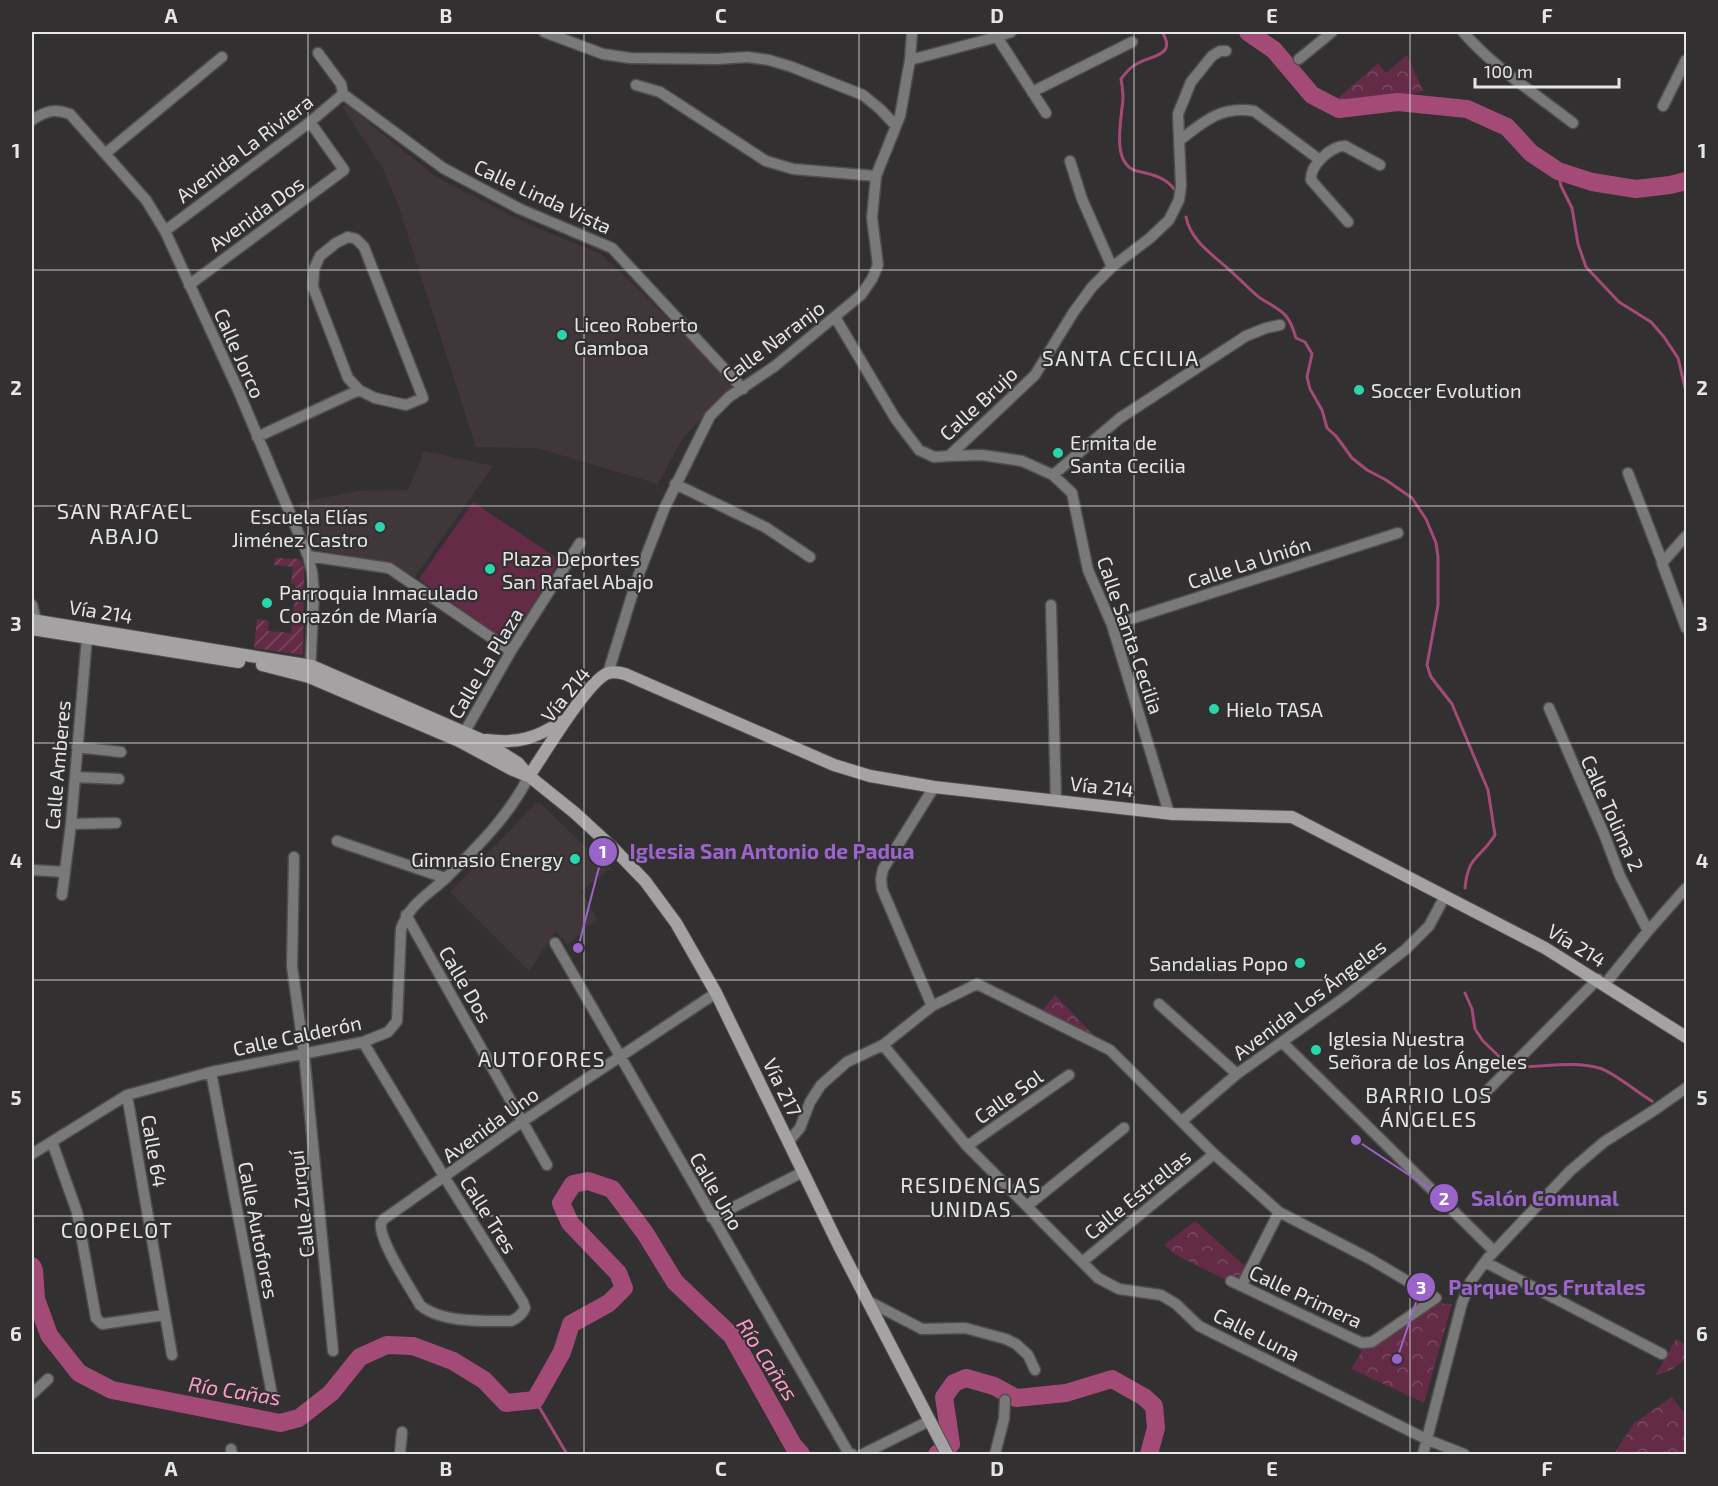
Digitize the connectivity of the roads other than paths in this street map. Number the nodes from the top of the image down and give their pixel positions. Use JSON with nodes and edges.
{"nodes":[{"id":1,"x":544,"y":32,"type":"edge"},
{"id":2,"x":912,"y":32,"type":"edge"},
{"id":3,"x":1011,"y":32,"type":"edge"},
{"id":4,"x":1332,"y":32,"type":"edge"},
{"id":5,"x":1463,"y":32,"type":"edge"},
{"id":6,"x":997,"y":37,"type":"junction"},
{"id":7,"x":1132,"y":42,"type":"dead end"},
{"id":8,"x":1226,"y":51,"type":"dead end"},
{"id":9,"x":318,"y":53,"type":"dead end"},
{"id":10,"x":222,"y":57,"type":"dead end"},
{"id":11,"x":1299,"y":59,"type":"dead end"},
{"id":12,"x":910,"y":60,"type":"junction"},
{"id":13,"x":1686,"y":60,"type":"edge"},
{"id":14,"x":636,"y":85,"type":"dead end"},
{"id":15,"x":1032,"y":92,"type":"junction"},
{"id":16,"x":343,"y":94,"type":"junction"},
{"id":17,"x":1663,"y":106,"type":"dead end"},
{"id":18,"x":1046,"y":113,"type":"dead end"},
{"id":19,"x":32,"y":120,"type":"edge"},
{"id":20,"x":310,"y":122,"type":"junction"},
{"id":21,"x":1573,"y":123,"type":"dead end"},
{"id":22,"x":896,"y":126,"type":"junction"},
{"id":23,"x":1179,"y":141,"type":"junction"},
{"id":24,"x":106,"y":153,"type":"junction"},
{"id":25,"x":1320,"y":160,"type":"junction"},
{"id":26,"x":1070,"y":161,"type":"dead end"},
{"id":27,"x":1380,"y":165,"type":"dead end"},
{"id":28,"x":876,"y":176,"type":"junction"},
{"id":29,"x":1348,"y":222,"type":"dead end"},
{"id":30,"x":165,"y":231,"type":"junction"},
{"id":31,"x":1112,"y":267,"type":"junction"},
{"id":32,"x":189,"y":285,"type":"junction"},
{"id":33,"x":835,"y":317,"type":"junction"},
{"id":34,"x":1280,"y":324,"type":"dead end"},
{"id":35,"x":743,"y":389,"type":"junction"},
{"id":36,"x":359,"y":390,"type":"junction"},
{"id":37,"x":257,"y":437,"type":"junction"},
{"id":38,"x":949,"y":456,"type":"junction"},
{"id":39,"x":1628,"y":472,"type":"dead end"},
{"id":40,"x":1053,"y":475,"type":"junction"},
{"id":41,"x":675,"y":484,"type":"junction"},
{"id":42,"x":1398,"y":533,"type":"dead end"},
{"id":43,"x":1686,"y":536,"type":"edge"},
{"id":44,"x":580,"y":543,"type":"dead end"},
{"id":45,"x":308,"y":556,"type":"junction"},
{"id":46,"x":810,"y":557,"type":"dead end"},
{"id":47,"x":1662,"y":561,"type":"junction"},
{"id":48,"x":32,"y":605,"type":"edge"},
{"id":49,"x":1051,"y":605,"type":"dead end"},
{"id":50,"x":33,"y":623,"type":"edge"},
{"id":51,"x":1112,"y":625,"type":"junction"},
{"id":52,"x":1686,"y":628,"type":"edge"},
{"id":53,"x":87,"y":637,"type":"junction"},
{"id":54,"x":511,"y":651,"type":"junction"},
{"id":55,"x":311,"y":671,"type":"junction"},
{"id":56,"x":609,"y":673,"type":"junction"},
{"id":57,"x":1549,"y":708,"type":"dead end"},
{"id":58,"x":568,"y":719,"type":"junction"},
{"id":59,"x":462,"y":736,"type":"junction"},
{"id":60,"x":482,"y":740,"type":"junction"},
{"id":61,"x":77,"y":747,"type":"junction"},
{"id":62,"x":121,"y":752,"type":"dead end"},
{"id":63,"x":529,"y":776,"type":"junction"},
{"id":64,"x":75,"y":777,"type":"junction"},
{"id":65,"x":118,"y":779,"type":"dead end"},
{"id":66,"x":934,"y":787,"type":"junction"},
{"id":67,"x":1056,"y":801,"type":"junction"},
{"id":68,"x":1169,"y":813,"type":"junction"},
{"id":69,"x":116,"y":823,"type":"dead end"},
{"id":70,"x":70,"y":824,"type":"junction"},
{"id":71,"x":337,"y":841,"type":"dead end"},
{"id":72,"x":294,"y":857,"type":"dead end"},
{"id":73,"x":32,"y":870,"type":"edge"},
{"id":74,"x":65,"y":872,"type":"junction"},
{"id":75,"x":445,"y":878,"type":"junction"},
{"id":76,"x":1686,"y":888,"type":"edge"},
{"id":77,"x":62,"y":895,"type":"dead end"},
{"id":78,"x":1445,"y":896,"type":"junction"},
{"id":79,"x":406,"y":915,"type":"junction"},
{"id":80,"x":1648,"y":931,"type":"junction"},
{"id":81,"x":555,"y":943,"type":"dead end"},
{"id":82,"x":1601,"y":982,"type":"junction"},
{"id":83,"x":716,"y":993,"type":"junction"},
{"id":84,"x":1159,"y":1004,"type":"dead end"},
{"id":85,"x":932,"y":1006,"type":"junction"},
{"id":86,"x":1686,"y":1037,"type":"edge"},
{"id":87,"x":363,"y":1042,"type":"junction"},
{"id":88,"x":1282,"y":1042,"type":"junction"},
{"id":89,"x":883,"y":1045,"type":"junction"},
{"id":90,"x":304,"y":1053,"type":"junction"},
{"id":91,"x":619,"y":1056,"type":"junction"},
{"id":92,"x":211,"y":1071,"type":"junction"},
{"id":93,"x":1237,"y":1074,"type":"junction"},
{"id":94,"x":1069,"y":1075,"type":"dead end"},
{"id":95,"x":1686,"y":1088,"type":"edge"},
{"id":96,"x":127,"y":1095,"type":"junction"},
{"id":97,"x":1482,"y":1096,"type":"dead end"},
{"id":98,"x":523,"y":1121,"type":"junction"},
{"id":99,"x":1182,"y":1121,"type":"junction"},
{"id":100,"x":1124,"y":1128,"type":"dead end"},
{"id":101,"x":788,"y":1142,"type":"junction"},
{"id":102,"x":52,"y":1143,"type":"junction"},
{"id":103,"x":967,"y":1146,"type":"junction"},
{"id":104,"x":32,"y":1154,"type":"edge"},
{"id":105,"x":1214,"y":1154,"type":"junction"},
{"id":106,"x":548,"y":1165,"type":"dead end"},
{"id":107,"x":803,"y":1172,"type":"junction"},
{"id":108,"x":445,"y":1178,"type":"junction"},
{"id":109,"x":1027,"y":1206,"type":"junction"},
{"id":110,"x":1279,"y":1212,"type":"junction"},
{"id":111,"x":712,"y":1218,"type":"junction"},
{"id":112,"x":1494,"y":1251,"type":"junction"},
{"id":113,"x":1082,"y":1262,"type":"junction"},
{"id":114,"x":1485,"y":1262,"type":"junction"},
{"id":115,"x":1231,"y":1281,"type":"dead end"},
{"id":116,"x":1242,"y":1285,"type":"junction"},
{"id":117,"x":868,"y":1301,"type":"junction"},
{"id":118,"x":523,"y":1313,"type":"joint"},
{"id":119,"x":164,"y":1315,"type":"junction"},
{"id":120,"x":333,"y":1351,"type":"dead end"},
{"id":121,"x":1662,"y":1354,"type":"dead end"},
{"id":122,"x":171,"y":1355,"type":"dead end"},
{"id":123,"x":1035,"y":1370,"type":"dead end"},
{"id":124,"x":48,"y":1379,"type":"dead end"},
{"id":125,"x":32,"y":1394,"type":"edge"},
{"id":126,"x":272,"y":1395,"type":"dead end"},
{"id":127,"x":1005,"y":1400,"type":"dead end"},
{"id":128,"x":929,"y":1421,"type":"junction"},
{"id":129,"x":402,"y":1432,"type":"dead end"},
{"id":130,"x":1428,"y":1440,"type":"junction"},
{"id":131,"x":400,"y":1455,"type":"edge"},
{"id":132,"x":852,"y":1455,"type":"edge"},
{"id":133,"x":863,"y":1455,"type":"edge"},
{"id":134,"x":947,"y":1455,"type":"edge"},
{"id":135,"x":995,"y":1455,"type":"edge"},
{"id":136,"x":1423,"y":1455,"type":"edge"},
{"id":137,"x":1464,"y":1455,"type":"edge"}],
"edges":[{"from":1,"to":22,"type":"street"},
{"from":2,"to":12,"type":"street","name":"Calle Naranjo"},
{"from":3,"to":6,"type":"street"},
{"from":4,"to":11,"type":"street"},
{"from":5,"to":21,"type":"street"},
{"from":6,"to":12,"type":"street"},
{"from":6,"to":15,"type":"street"},
{"from":7,"to":15,"type":"street"},
{"from":8,"to":23,"type":"street","name":"Calle Brujo"},
{"from":9,"to":16,"type":"street","name":"Calle Linda Vista"},
{"from":10,"to":24,"type":"street"},
{"from":12,"to":22,"type":"street","name":"Calle Naranjo"},
{"from":13,"to":17,"type":"street"},
{"from":14,"to":28,"type":"street"},
{"from":15,"to":18,"type":"street"},
{"from":16,"to":20,"type":"street","name":"Avenida La Riviera"},
{"from":16,"to":35,"type":"street","name":"Calle Linda Vista"},
{"from":19,"to":24,"type":"street","name":"Calle Jorco"},
{"from":20,"to":30,"type":"street","name":"Avenida La Riviera"},
{"from":20,"to":32,"type":"street","name":"Avenida Dos"},
{"from":22,"to":28,"type":"street","name":"Calle Naranjo"},
{"from":23,"to":25,"type":"street"},
{"from":23,"to":31,"type":"street","name":"Calle Brujo"},
{"from":24,"to":30,"type":"street","name":"Calle Jorco"},
{"from":25,"to":27,"type":"street"},
{"from":25,"to":29,"type":"street"},
{"from":26,"to":31,"type":"street"},
{"from":28,"to":33,"type":"street","name":"Calle Naranjo"},
{"from":30,"to":32,"type":"street","name":"Calle Jorco"},
{"from":31,"to":38,"type":"street","name":"Calle Brujo"},
{"from":32,"to":37,"type":"street","name":"Calle Jorco"},
{"from":33,"to":35,"type":"street","name":"Calle Naranjo"},
{"from":33,"to":38,"type":"street","name":"Calle Brujo"},
{"from":34,"to":40,"type":"street"},
{"from":35,"to":41,"type":"street","name":"Calle Naranjo"},
{"from":36,"to":36,"type":"street"},
{"from":36,"to":37,"type":"street"},
{"from":37,"to":45,"type":"street","name":"Calle Jorco"},
{"from":38,"to":40,"type":"street","name":"Calle Santa Cecilia"},
{"from":39,"to":47,"type":"street"},
{"from":40,"to":51,"type":"street","name":"Calle Santa Cecilia"},
{"from":41,"to":46,"type":"street"},
{"from":41,"to":56,"type":"street","name":"Calle Naranjo"},
{"from":42,"to":51,"type":"street","name":"Calle La Unión"},
{"from":43,"to":47,"type":"street"},
{"from":44,"to":54,"type":"street","name":"Calle La Plaza"},
{"from":45,"to":54,"type":"street"},
{"from":45,"to":55,"type":"street","name":"Calle Jorco"},
{"from":47,"to":52,"type":"street"},
{"from":48,"to":50,"type":"street"},
{"from":49,"to":67,"type":"street"},
{"from":50,"to":53,"type":"main road","name":"Vía 214"},
{"from":50,"to":55,"type":"main road","name":"Vía 214"},
{"from":51,"to":68,"type":"street","name":"Calle Santa Cecilia"},
{"from":53,"to":55,"type":"main road","name":"Vía 214"},
{"from":53,"to":61,"type":"street","name":"Calle Amberes"},
{"from":54,"to":59,"type":"street","name":"Calle La Plaza"},
{"from":55,"to":59,"type":"main road","name":"Vía 214"},
{"from":56,"to":58,"type":"main road","name":"Vía 214"},
{"from":56,"to":66,"type":"main road","name":"Vía 214"},
{"from":57,"to":80,"type":"street","name":"Calle Tolima 2"},
{"from":58,"to":60,"type":"main road"},
{"from":58,"to":63,"type":"main road","name":"Vía 214"},
{"from":59,"to":60,"type":"main road","name":"Vía 214"},
{"from":59,"to":63,"type":"main road","name":"Vía 214"},
{"from":60,"to":63,"type":"main road","name":"Vía 214"},
{"from":61,"to":62,"type":"street"},
{"from":61,"to":64,"type":"street","name":"Calle Amberes"},
{"from":63,"to":75,"type":"street"},
{"from":63,"to":83,"type":"main road","name":"Vía 217"},
{"from":64,"to":65,"type":"street"},
{"from":64,"to":70,"type":"street","name":"Calle Amberes"},
{"from":66,"to":67,"type":"main road","name":"Vía 214"},
{"from":66,"to":85,"type":"street"},
{"from":67,"to":68,"type":"main road","name":"Vía 214"},
{"from":68,"to":78,"type":"main road","name":"Vía 214"},
{"from":69,"to":70,"type":"street"},
{"from":70,"to":74,"type":"street","name":"Calle Amberes"},
{"from":71,"to":75,"type":"street"},
{"from":72,"to":90,"type":"street","name":"Calle Zurquí"},
{"from":73,"to":74,"type":"street"},
{"from":74,"to":77,"type":"street","name":"Calle Amberes"},
{"from":75,"to":79,"type":"street"},
{"from":76,"to":80,"type":"street"},
{"from":78,"to":82,"type":"main road","name":"Vía 214"},
{"from":78,"to":88,"type":"street","name":"Avenida Los Ángeles"},
{"from":79,"to":87,"type":"street","name":"Calle Calderón"},
{"from":79,"to":98,"type":"street","name":"Calle Dos"},
{"from":80,"to":82,"type":"street"},
{"from":81,"to":91,"type":"street","name":"Calle Uno"},
{"from":82,"to":86,"type":"main road","name":"Vía 214"},
{"from":82,"to":97,"type":"street"},
{"from":83,"to":91,"type":"street","name":"Avenida Uno"},
{"from":83,"to":101,"type":"main road","name":"Vía 217"},
{"from":84,"to":93,"type":"street"},
{"from":85,"to":89,"type":"street"},
{"from":85,"to":99,"type":"street"},
{"from":87,"to":90,"type":"street","name":"Calle Calderón"},
{"from":87,"to":108,"type":"street","name":"Calle Tres"},
{"from":88,"to":93,"type":"street","name":"Avenida Los Ángeles"},
{"from":88,"to":112,"type":"street"},
{"from":89,"to":101,"type":"street"},
{"from":89,"to":103,"type":"street","name":"Calle Luna"},
{"from":90,"to":92,"type":"street","name":"Calle Calderón"},
{"from":90,"to":120,"type":"street","name":"Calle Zurquí"},
{"from":91,"to":98,"type":"street","name":"Avenida Uno"},
{"from":91,"to":111,"type":"street","name":"Calle Uno"},
{"from":92,"to":96,"type":"street","name":"Calle Calderón"},
{"from":92,"to":126,"type":"street","name":"Calle Autofores"},
{"from":93,"to":99,"type":"street","name":"Avenida Los Ángeles"},
{"from":94,"to":103,"type":"street","name":"Calle Sol"},
{"from":95,"to":112,"type":"street"},
{"from":96,"to":102,"type":"street","name":"Calle Calderón"},
{"from":96,"to":119,"type":"street","name":"Calle 64"},
{"from":98,"to":106,"type":"street","name":"Calle Dos"},
{"from":98,"to":108,"type":"street","name":"Avenida Uno"},
{"from":99,"to":105,"type":"street"},
{"from":100,"to":109,"type":"street"},
{"from":101,"to":107,"type":"main road","name":"Vía 217"},
{"from":102,"to":104,"type":"street","name":"Calle Calderón"},
{"from":102,"to":119,"type":"street"},
{"from":103,"to":109,"type":"street","name":"Calle Luna"},
{"from":105,"to":110,"type":"street"},
{"from":105,"to":113,"type":"street","name":"Calle Estrellas"},
{"from":107,"to":111,"type":"street"},
{"from":107,"to":117,"type":"main road","name":"Vía 217"},
{"from":108,"to":118,"type":"street","name":"Calle Tres"},
{"from":108,"to":118,"type":"street","name":"Avenida Uno"},
{"from":109,"to":113,"type":"street","name":"Calle Luna"},
{"from":110,"to":116,"type":"street"},
{"from":110,"to":116,"type":"street","name":"Calle Primera"},
{"from":111,"to":132,"type":"street","name":"Calle Uno"},
{"from":112,"to":114,"type":"street"},
{"from":113,"to":130,"type":"street","name":"Calle Luna"},
{"from":114,"to":121,"type":"street"},
{"from":114,"to":130,"type":"street"},
{"from":115,"to":116,"type":"street","name":"Calle Primera"},
{"from":117,"to":123,"type":"street"},
{"from":117,"to":128,"type":"main road","name":"Vía 217"},
{"from":119,"to":122,"type":"street","name":"Calle 64"},
{"from":124,"to":125,"type":"street"},
{"from":127,"to":135,"type":"street"},
{"from":128,"to":133,"type":"street"},
{"from":128,"to":134,"type":"main road","name":"Vía 217"},
{"from":129,"to":131,"type":"street"},
{"from":130,"to":136,"type":"street"},
{"from":130,"to":137,"type":"street"}]}
